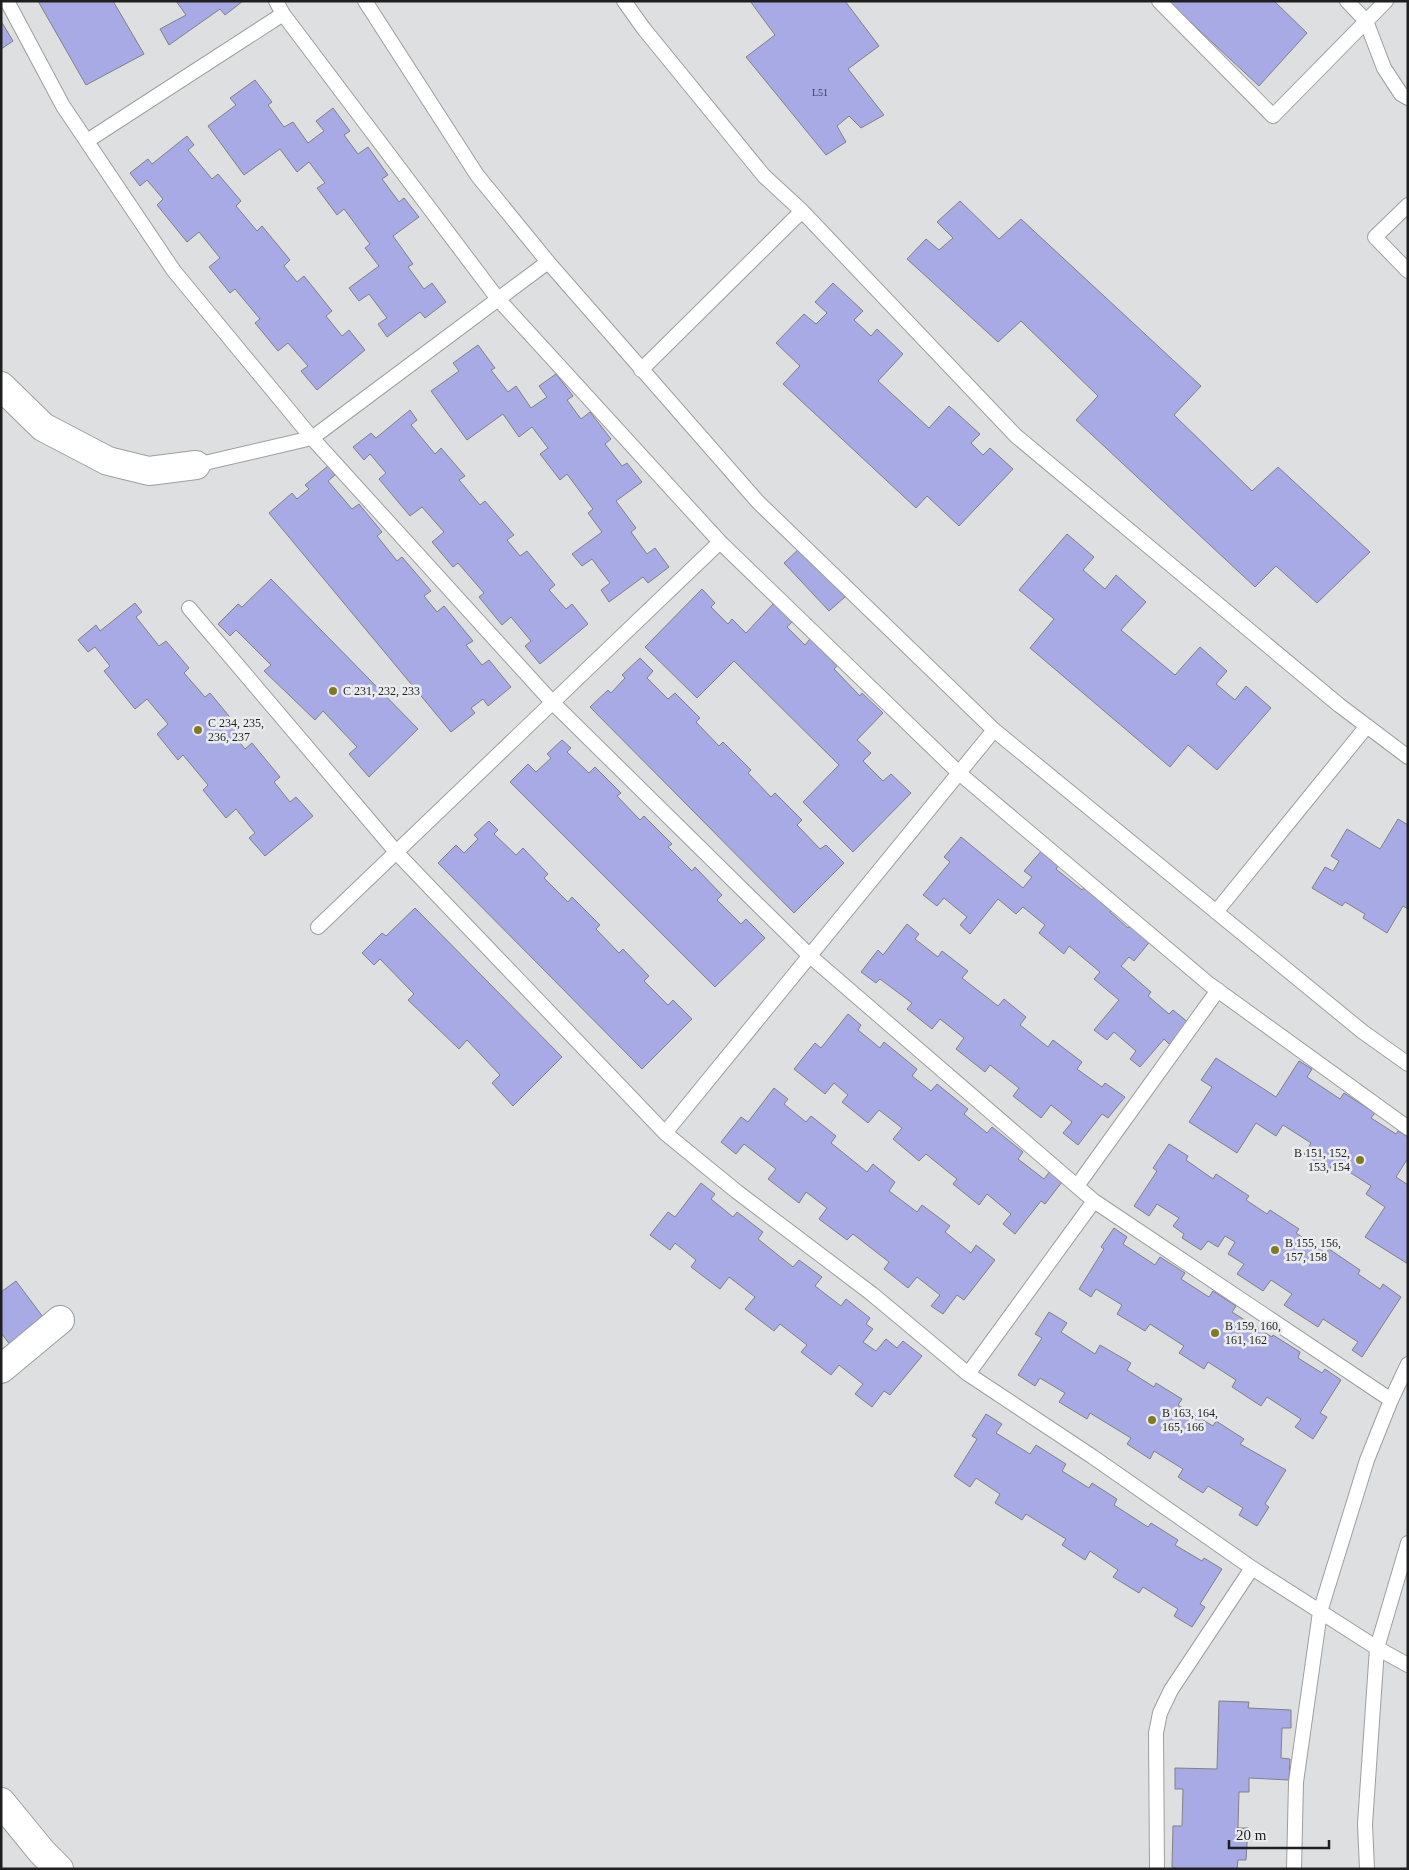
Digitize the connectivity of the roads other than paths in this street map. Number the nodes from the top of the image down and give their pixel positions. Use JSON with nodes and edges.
{"nodes":[{"id":1,"x":7,"y":1,"type":"edge"},
{"id":2,"x":276,"y":1,"type":"edge"},
{"id":3,"x":366,"y":1,"type":"edge"},
{"id":4,"x":624,"y":1,"type":"edge"},
{"id":5,"x":1159,"y":1,"type":"edge"},
{"id":6,"x":1347,"y":1,"type":"edge"},
{"id":7,"x":1386,"y":1,"type":"edge"},
{"id":8,"x":283,"y":14,"type":"junction"},
{"id":9,"x":1366,"y":21,"type":"junction"},
{"id":10,"x":1408,"y":98,"type":"edge"},
{"id":11,"x":87,"y":140,"type":"junction"},
{"id":12,"x":1408,"y":205,"type":"edge"},
{"id":13,"x":802,"y":211,"type":"junction"},
{"id":14,"x":548,"y":262,"type":"junction"},
{"id":15,"x":1408,"y":271,"type":"edge"},
{"id":16,"x":498,"y":298,"type":"junction"},
{"id":17,"x":642,"y":370,"type":"junction"},
{"id":18,"x":1,"y":386,"type":"edge"},
{"id":19,"x":312,"y":438,"type":"junction"},
{"id":20,"x":196,"y":465,"type":"joint"},
{"id":21,"x":720,"y":542,"type":"junction"},
{"id":22,"x":190,"y":608,"type":"dead end"},
{"id":23,"x":552,"y":702,"type":"junction"},
{"id":24,"x":1367,"y":726,"type":"junction"},
{"id":25,"x":994,"y":730,"type":"junction"},
{"id":26,"x":1408,"y":757,"type":"edge"},
{"id":27,"x":959,"y":773,"type":"junction"},
{"id":28,"x":396,"y":853,"type":"junction"},
{"id":29,"x":1216,"y":912,"type":"junction"},
{"id":30,"x":318,"y":927,"type":"dead end"},
{"id":31,"x":810,"y":956,"type":"junction"},
{"id":32,"x":1218,"y":990,"type":"junction"},
{"id":33,"x":1408,"y":1064,"type":"edge"},
{"id":34,"x":1408,"y":1128,"type":"edge"},
{"id":35,"x":665,"y":1133,"type":"junction"},
{"id":36,"x":1077,"y":1186,"type":"junction"},
{"id":37,"x":1094,"y":1201,"type":"junction"},
{"id":38,"x":60,"y":1320,"type":"dead end"},
{"id":39,"x":1408,"y":1364,"type":"edge"},
{"id":40,"x":1,"y":1369,"type":"edge"},
{"id":41,"x":968,"y":1374,"type":"junction"},
{"id":42,"x":1391,"y":1400,"type":"junction"},
{"id":43,"x":1408,"y":1543,"type":"edge"},
{"id":44,"x":1252,"y":1568,"type":"junction"},
{"id":45,"x":1320,"y":1612,"type":"junction"},
{"id":46,"x":1377,"y":1648,"type":"junction"},
{"id":47,"x":1408,"y":1666,"type":"edge"},
{"id":48,"x":1,"y":1802,"type":"edge"},
{"id":49,"x":60,"y":1869,"type":"edge"},
{"id":50,"x":1157,"y":1869,"type":"edge"},
{"id":51,"x":1294,"y":1869,"type":"edge"},
{"id":52,"x":1367,"y":1869,"type":"edge"}],
"edges":[{"from":1,"to":11,"type":"lane"},
{"from":2,"to":8,"type":"lane"},
{"from":3,"to":14,"type":"lane"},
{"from":4,"to":13,"type":"lane"},
{"from":5,"to":9,"type":"lane"},
{"from":6,"to":9,"type":"lane"},
{"from":7,"to":9,"type":"lane"},
{"from":8,"to":11,"type":"lane"},
{"from":8,"to":16,"type":"lane"},
{"from":9,"to":10,"type":"lane"},
{"from":11,"to":19,"type":"lane"},
{"from":12,"to":15,"type":"lane"},
{"from":13,"to":17,"type":"lane"},
{"from":13,"to":24,"type":"lane"},
{"from":14,"to":16,"type":"lane"},
{"from":14,"to":17,"type":"lane"},
{"from":16,"to":19,"type":"lane"},
{"from":16,"to":21,"type":"lane"},
{"from":17,"to":25,"type":"lane"},
{"from":18,"to":20,"type":"street"},
{"from":19,"to":20,"type":"lane"},
{"from":19,"to":23,"type":"lane"},
{"from":21,"to":23,"type":"lane"},
{"from":21,"to":27,"type":"lane"},
{"from":22,"to":28,"type":"lane"},
{"from":23,"to":28,"type":"lane"},
{"from":23,"to":31,"type":"lane"},
{"from":24,"to":26,"type":"lane"},
{"from":24,"to":29,"type":"lane"},
{"from":25,"to":27,"type":"lane"},
{"from":25,"to":29,"type":"lane"},
{"from":27,"to":31,"type":"lane"},
{"from":27,"to":32,"type":"lane"},
{"from":28,"to":30,"type":"lane"},
{"from":28,"to":35,"type":"lane"},
{"from":29,"to":33,"type":"lane"},
{"from":31,"to":35,"type":"lane"},
{"from":31,"to":36,"type":"lane"},
{"from":32,"to":34,"type":"lane"},
{"from":32,"to":36,"type":"lane"},
{"from":35,"to":41,"type":"lane"},
{"from":36,"to":37,"type":"lane"},
{"from":37,"to":41,"type":"lane"},
{"from":37,"to":42,"type":"lane"},
{"from":38,"to":40,"type":"street"},
{"from":39,"to":42,"type":"lane"},
{"from":41,"to":44,"type":"lane"},
{"from":42,"to":45,"type":"lane"},
{"from":43,"to":46,"type":"lane"},
{"from":44,"to":45,"type":"lane"},
{"from":44,"to":50,"type":"lane"},
{"from":45,"to":46,"type":"lane"},
{"from":45,"to":51,"type":"lane"},
{"from":46,"to":47,"type":"lane"},
{"from":46,"to":52,"type":"lane"},
{"from":48,"to":49,"type":"street"}]}
